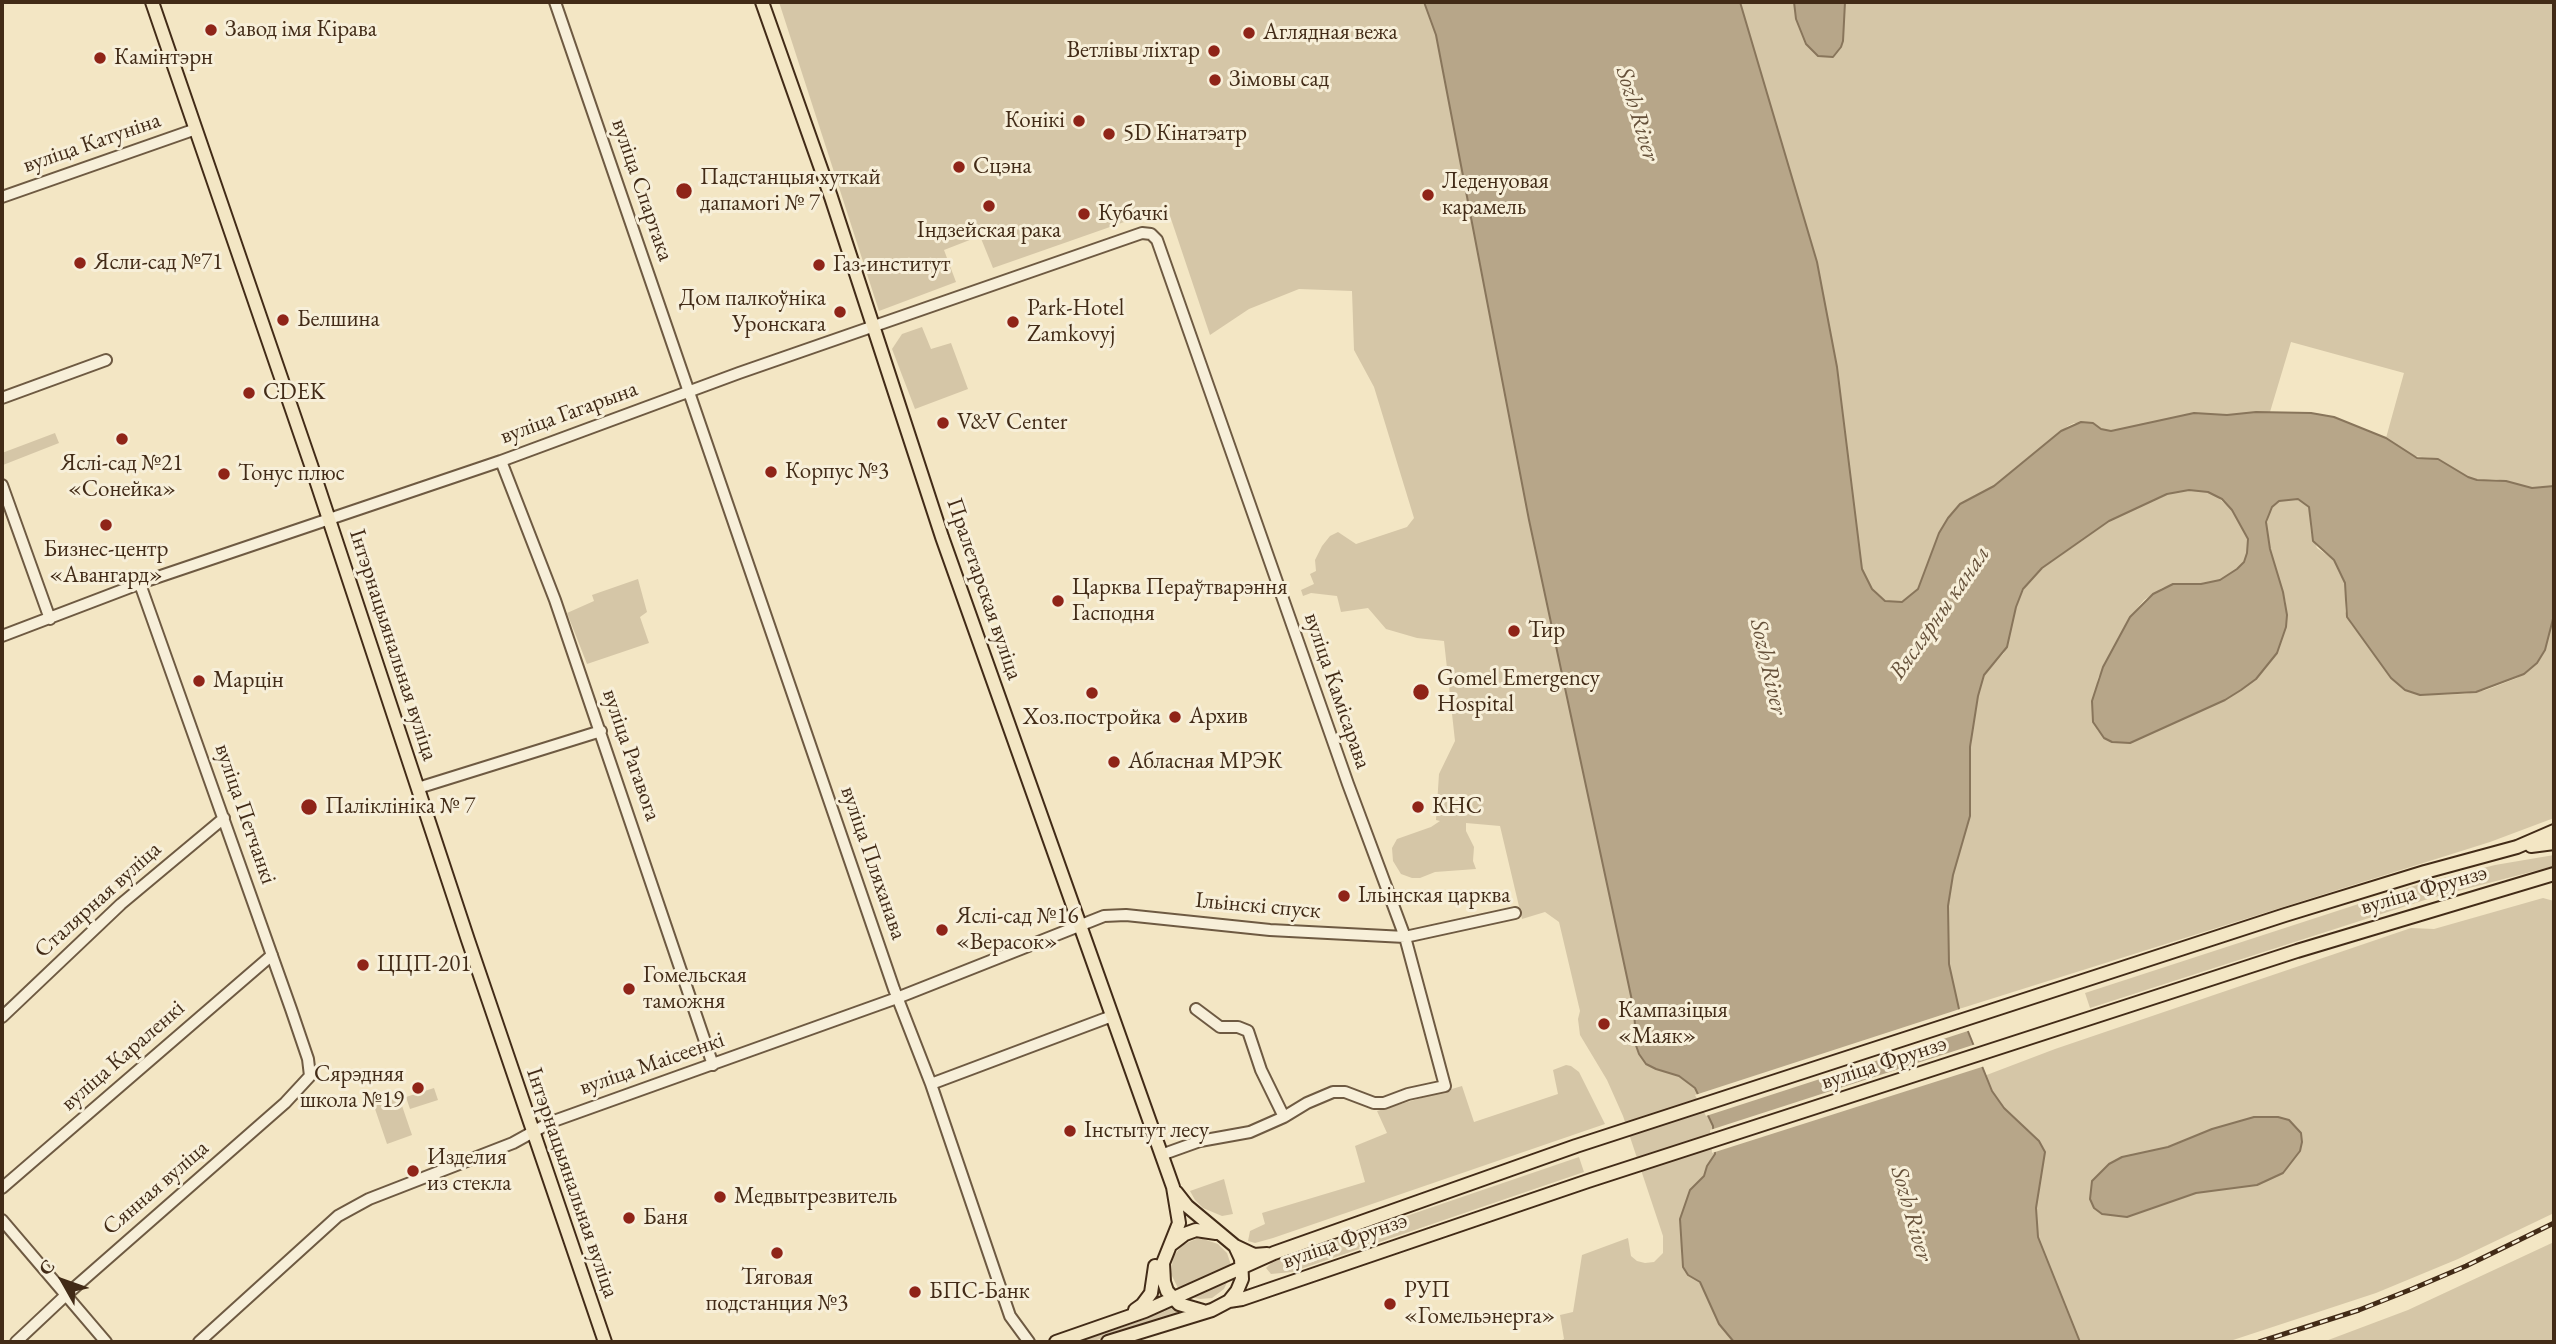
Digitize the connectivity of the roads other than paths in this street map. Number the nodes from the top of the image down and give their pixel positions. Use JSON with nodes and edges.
{"nodes":[{"id":1,"x":152,"y":2,"type":"edge"},
{"id":2,"x":555,"y":2,"type":"edge"},
{"id":3,"x":762,"y":2,"type":"edge"},
{"id":4,"x":196,"y":130,"type":"junction"},
{"id":5,"x":2,"y":197,"type":"edge"},
{"id":6,"x":1151,"y":234,"type":"joint"},
{"id":7,"x":872,"y":328,"type":"junction"},
{"id":8,"x":106,"y":360,"type":"dead end"},
{"id":9,"x":688,"y":392,"type":"junction"},
{"id":10,"x":2,"y":398,"type":"edge"},
{"id":11,"x":501,"y":461,"type":"junction"},
{"id":12,"x":2,"y":485,"type":"edge"},
{"id":13,"x":329,"y":518,"type":"junction"},
{"id":14,"x":140,"y":584,"type":"junction"},
{"id":15,"x":50,"y":619,"type":"junction"},
{"id":16,"x":2,"y":636,"type":"edge"},
{"id":17,"x":601,"y":731,"type":"junction"},
{"id":18,"x":418,"y":788,"type":"junction"},
{"id":19,"x":224,"y":818,"type":"junction"},
{"id":20,"x":2554,"y":831,"type":"edge"},
{"id":21,"x":2554,"y":844,"type":"edge"},
{"id":22,"x":2517,"y":847,"type":"junction"},
{"id":23,"x":2554,"y":874,"type":"edge"},
{"id":24,"x":1515,"y":913,"type":"dead end"},
{"id":25,"x":1082,"y":925,"type":"junction"},
{"id":26,"x":1405,"y":937,"type":"junction"},
{"id":27,"x":272,"y":956,"type":"junction"},
{"id":28,"x":897,"y":998,"type":"junction"},
{"id":29,"x":1196,"y":1009,"type":"dead end"},
{"id":30,"x":1112,"y":1016,"type":"junction"},
{"id":31,"x":2,"y":1017,"type":"edge"},
{"id":32,"x":308,"y":1059,"type":"joint"},
{"id":33,"x":713,"y":1065,"type":"junction"},
{"id":34,"x":931,"y":1084,"type":"junction"},
{"id":35,"x":1283,"y":1117,"type":"junction"},
{"id":36,"x":533,"y":1133,"type":"junction"},
{"id":37,"x":1161,"y":1155,"type":"junction"},
{"id":38,"x":1173,"y":1187,"type":"junction"},
{"id":39,"x":2,"y":1188,"type":"edge"},
{"id":40,"x":1176,"y":1204,"type":"junction"},
{"id":41,"x":2,"y":1220,"type":"edge"},
{"id":42,"x":1220,"y":1234,"type":"junction"},
{"id":43,"x":1235,"y":1246,"type":"junction"},
{"id":44,"x":1168,"y":1249,"type":"junction"},
{"id":45,"x":1275,"y":1253,"type":"junction"},
{"id":46,"x":1243,"y":1266,"type":"junction"},
{"id":47,"x":66,"y":1295,"type":"junction"},
{"id":48,"x":1173,"y":1298,"type":"junction"},
{"id":49,"x":1229,"y":1301,"type":"junction"},
{"id":50,"x":1203,"y":1311,"type":"junction"},
{"id":51,"x":1117,"y":1322,"type":"junction"},
{"id":52,"x":16,"y":1342,"type":"edge"},
{"id":53,"x":106,"y":1342,"type":"edge"},
{"id":54,"x":199,"y":1342,"type":"edge"},
{"id":55,"x":605,"y":1342,"type":"edge"},
{"id":56,"x":1029,"y":1342,"type":"edge"},
{"id":57,"x":1056,"y":1342,"type":"edge"},
{"id":58,"x":1108,"y":1342,"type":"edge"}],
"edges":[{"from":1,"to":4,"type":"main road","name":"Інтэрнацыянальная вуліца"},
{"from":2,"to":9,"type":"street","name":"вуліца Спартака"},
{"from":3,"to":7,"type":"main road","name":"Пралетарская вуліца"},
{"from":4,"to":5,"type":"street","name":"вуліца Катуніна"},
{"from":4,"to":13,"type":"main road","name":"Інтэрнацыянальная вуліца"},
{"from":6,"to":7,"type":"street","name":"вуліца Гагарына"},
{"from":6,"to":26,"type":"street","name":"вуліца Камісарава"},
{"from":7,"to":9,"type":"street","name":"вуліца Гагарына"},
{"from":7,"to":25,"type":"main road","name":"Пралетарская вуліца"},
{"from":8,"to":10,"type":"street"},
{"from":9,"to":11,"type":"street","name":"вуліца Гагарына"},
{"from":9,"to":28,"type":"street","name":"вуліца Пляханава"},
{"from":11,"to":13,"type":"street","name":"вуліца Гагарына"},
{"from":11,"to":17,"type":"street","name":"вуліца Рагавога"},
{"from":12,"to":15,"type":"street"},
{"from":13,"to":14,"type":"street","name":"вуліца Гагарына"},
{"from":13,"to":18,"type":"main road","name":"Інтэрнацыянальная вуліца"},
{"from":14,"to":15,"type":"street","name":"вуліца Гагарына"},
{"from":14,"to":19,"type":"street","name":"вуліца Петчанкі"},
{"from":15,"to":16,"type":"street","name":"вуліца Гагарына"},
{"from":17,"to":18,"type":"street"},
{"from":17,"to":33,"type":"street","name":"вуліца Рагавога"},
{"from":18,"to":36,"type":"main road","name":"Інтэрнацыянальная вуліца"},
{"from":19,"to":27,"type":"street","name":"вуліца Петчанкі"},
{"from":19,"to":31,"type":"street","name":"Сталярная вуліца"},
{"from":20,"to":22,"type":"main road","name":"вуліца Фрунзэ"},
{"from":21,"to":22,"type":"main road"},
{"from":22,"to":45,"type":"main road","name":"вуліца Фрунзэ"},
{"from":23,"to":49,"type":"main road","name":"вуліца Фрунзэ"},
{"from":24,"to":26,"type":"street","name":"Ільінскі спуск"},
{"from":25,"to":26,"type":"street","name":"Ільінскі спуск"},
{"from":25,"to":28,"type":"street","name":"вуліца Маісеенкі"},
{"from":25,"to":30,"type":"main road","name":"Пралетарская вуліца"},
{"from":26,"to":35,"type":"street","name":"вуліца Камісарава"},
{"from":27,"to":32,"type":"street","name":"вуліца Петчанкі"},
{"from":27,"to":39,"type":"street","name":"вуліца Караленкі"},
{"from":28,"to":33,"type":"street","name":"вуліца Маісеенкі"},
{"from":28,"to":34,"type":"street","name":"вуліца Пляханава"},
{"from":29,"to":35,"type":"street"},
{"from":30,"to":34,"type":"street"},
{"from":30,"to":37,"type":"main road","name":"Пралетарская вуліца"},
{"from":32,"to":47,"type":"street","name":"Сянная вуліца"},
{"from":33,"to":36,"type":"street","name":"вуліца Маісеенкі"},
{"from":34,"to":56,"type":"street","name":"вуліца Пляханава"},
{"from":35,"to":37,"type":"street"},
{"from":36,"to":54,"type":"street","name":"вуліца Маісеенкі"},
{"from":36,"to":55,"type":"main road","name":"Інтэрнацыянальная вуліца"},
{"from":37,"to":38,"type":"main road","name":"Пралетарская вуліца"},
{"from":38,"to":40,"type":"main road","name":"Пралетарская вуліца"},
{"from":38,"to":42,"type":"main road","name":"Пралетарская вуліца"},
{"from":40,"to":44,"type":"main road","name":"Пралетарская вуліца"},
{"from":40,"to":51,"type":"main road","name":"вуліца Фрунзэ"},
{"from":41,"to":47,"type":"street"},
{"from":42,"to":43,"type":"main road","name":"Пралетарская вуліца"},
{"from":42,"to":44,"type":"main road"},
{"from":43,"to":45,"type":"main road"},
{"from":43,"to":46,"type":"main road"},
{"from":44,"to":48,"type":"main road","name":"Пралетарская вуліца"},
{"from":45,"to":46,"type":"main road","name":"вуліца Фрунзэ"},
{"from":46,"to":48,"type":"main road","name":"вуліца Фрунзэ"},
{"from":46,"to":49,"type":"main road"},
{"from":47,"to":52,"type":"street","name":"Сянная вуліца"},
{"from":47,"to":53,"type":"street"},
{"from":48,"to":50,"type":"main road"},
{"from":48,"to":51,"type":"main road","name":"вуліца Фрунзэ"},
{"from":49,"to":50,"type":"main road","name":"вуліца Фрунзэ"},
{"from":50,"to":58,"type":"main road","name":"вуліца Фрунзэ"},
{"from":51,"to":57,"type":"main road","name":"вуліца Фрунзэ"}]}
